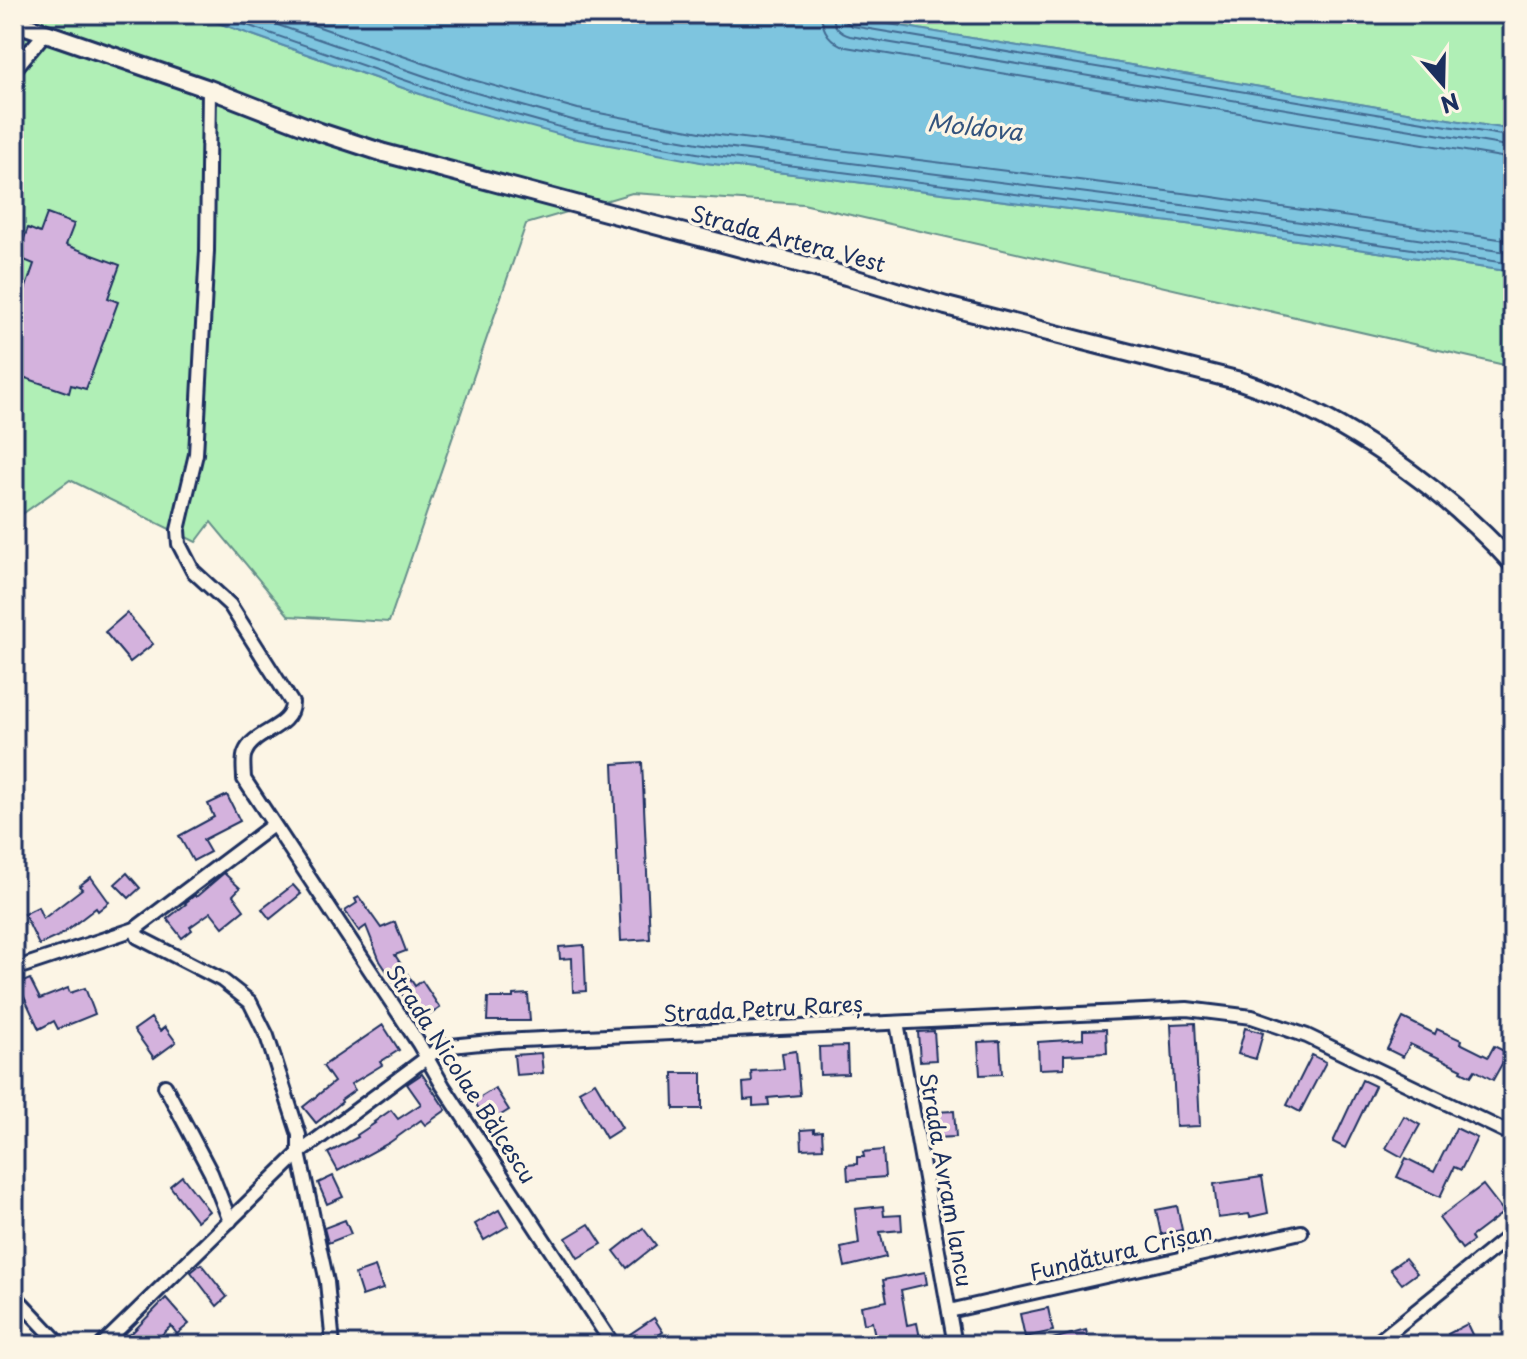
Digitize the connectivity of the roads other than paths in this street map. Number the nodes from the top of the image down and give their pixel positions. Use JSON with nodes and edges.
{"nodes":[{"id":1,"x":14,"y":22,"type":"edge"},
{"id":2,"x":45,"y":33,"type":"junction"},
{"id":3,"x":14,"y":70,"type":"edge"},
{"id":4,"x":209,"y":89,"type":"junction"},
{"id":5,"x":1513,"y":564,"type":"edge"},
{"id":6,"x":273,"y":825,"type":"junction"},
{"id":7,"x":135,"y":929,"type":"junction"},
{"id":8,"x":14,"y":969,"type":"edge"},
{"id":9,"x":897,"y":1023,"type":"junction"},
{"id":10,"x":427,"y":1058,"type":"junction"},
{"id":11,"x":165,"y":1086,"type":"dead end"},
{"id":12,"x":1513,"y":1135,"type":"edge"},
{"id":13,"x":299,"y":1153,"type":"junction"},
{"id":14,"x":230,"y":1221,"type":"junction"},
{"id":15,"x":1301,"y":1232,"type":"dead end"},
{"id":16,"x":1513,"y":1233,"type":"edge"},
{"id":17,"x":14,"y":1295,"type":"edge"},
{"id":18,"x":949,"y":1311,"type":"junction"},
{"id":19,"x":61,"y":1345,"type":"edge"},
{"id":20,"x":102,"y":1345,"type":"edge"},
{"id":21,"x":333,"y":1345,"type":"edge"},
{"id":22,"x":613,"y":1345,"type":"edge"},
{"id":23,"x":955,"y":1345,"type":"edge"},
{"id":24,"x":1374,"y":1345,"type":"edge"}],
"edges":[{"from":1,"to":2,"type":"main road","name":"Strada Artera Vest"},
{"from":2,"to":3,"type":"street"},
{"from":2,"to":4,"type":"main road","name":"Strada Artera Vest"},
{"from":4,"to":5,"type":"main road","name":"Strada Artera Vest"},
{"from":4,"to":6,"type":"street","name":"Strada Nicolae Bălcescu"},
{"from":6,"to":7,"type":"street"},
{"from":6,"to":10,"type":"street","name":"Strada Nicolae Bălcescu"},
{"from":7,"to":8,"type":"street"},
{"from":7,"to":13,"type":"street"},
{"from":9,"to":10,"type":"street","name":"Strada Petru Rareș"},
{"from":9,"to":12,"type":"street","name":"Strada Petru Rareș"},
{"from":9,"to":18,"type":"street","name":"Strada Avram Iancu"},
{"from":10,"to":13,"type":"street","name":"Strada Petru Rareș"},
{"from":10,"to":22,"type":"street","name":"Strada Nicolae Bălcescu"},
{"from":11,"to":14,"type":"street"},
{"from":13,"to":14,"type":"street","name":"Strada Petru Rareș"},
{"from":13,"to":21,"type":"street"},
{"from":14,"to":20,"type":"street","name":"Strada Petru Rareș"},
{"from":15,"to":18,"type":"street","name":"Fundătura Crișan"},
{"from":16,"to":24,"type":"street"},
{"from":17,"to":19,"type":"street"},
{"from":18,"to":23,"type":"street","name":"Strada Avram Iancu"}]}
